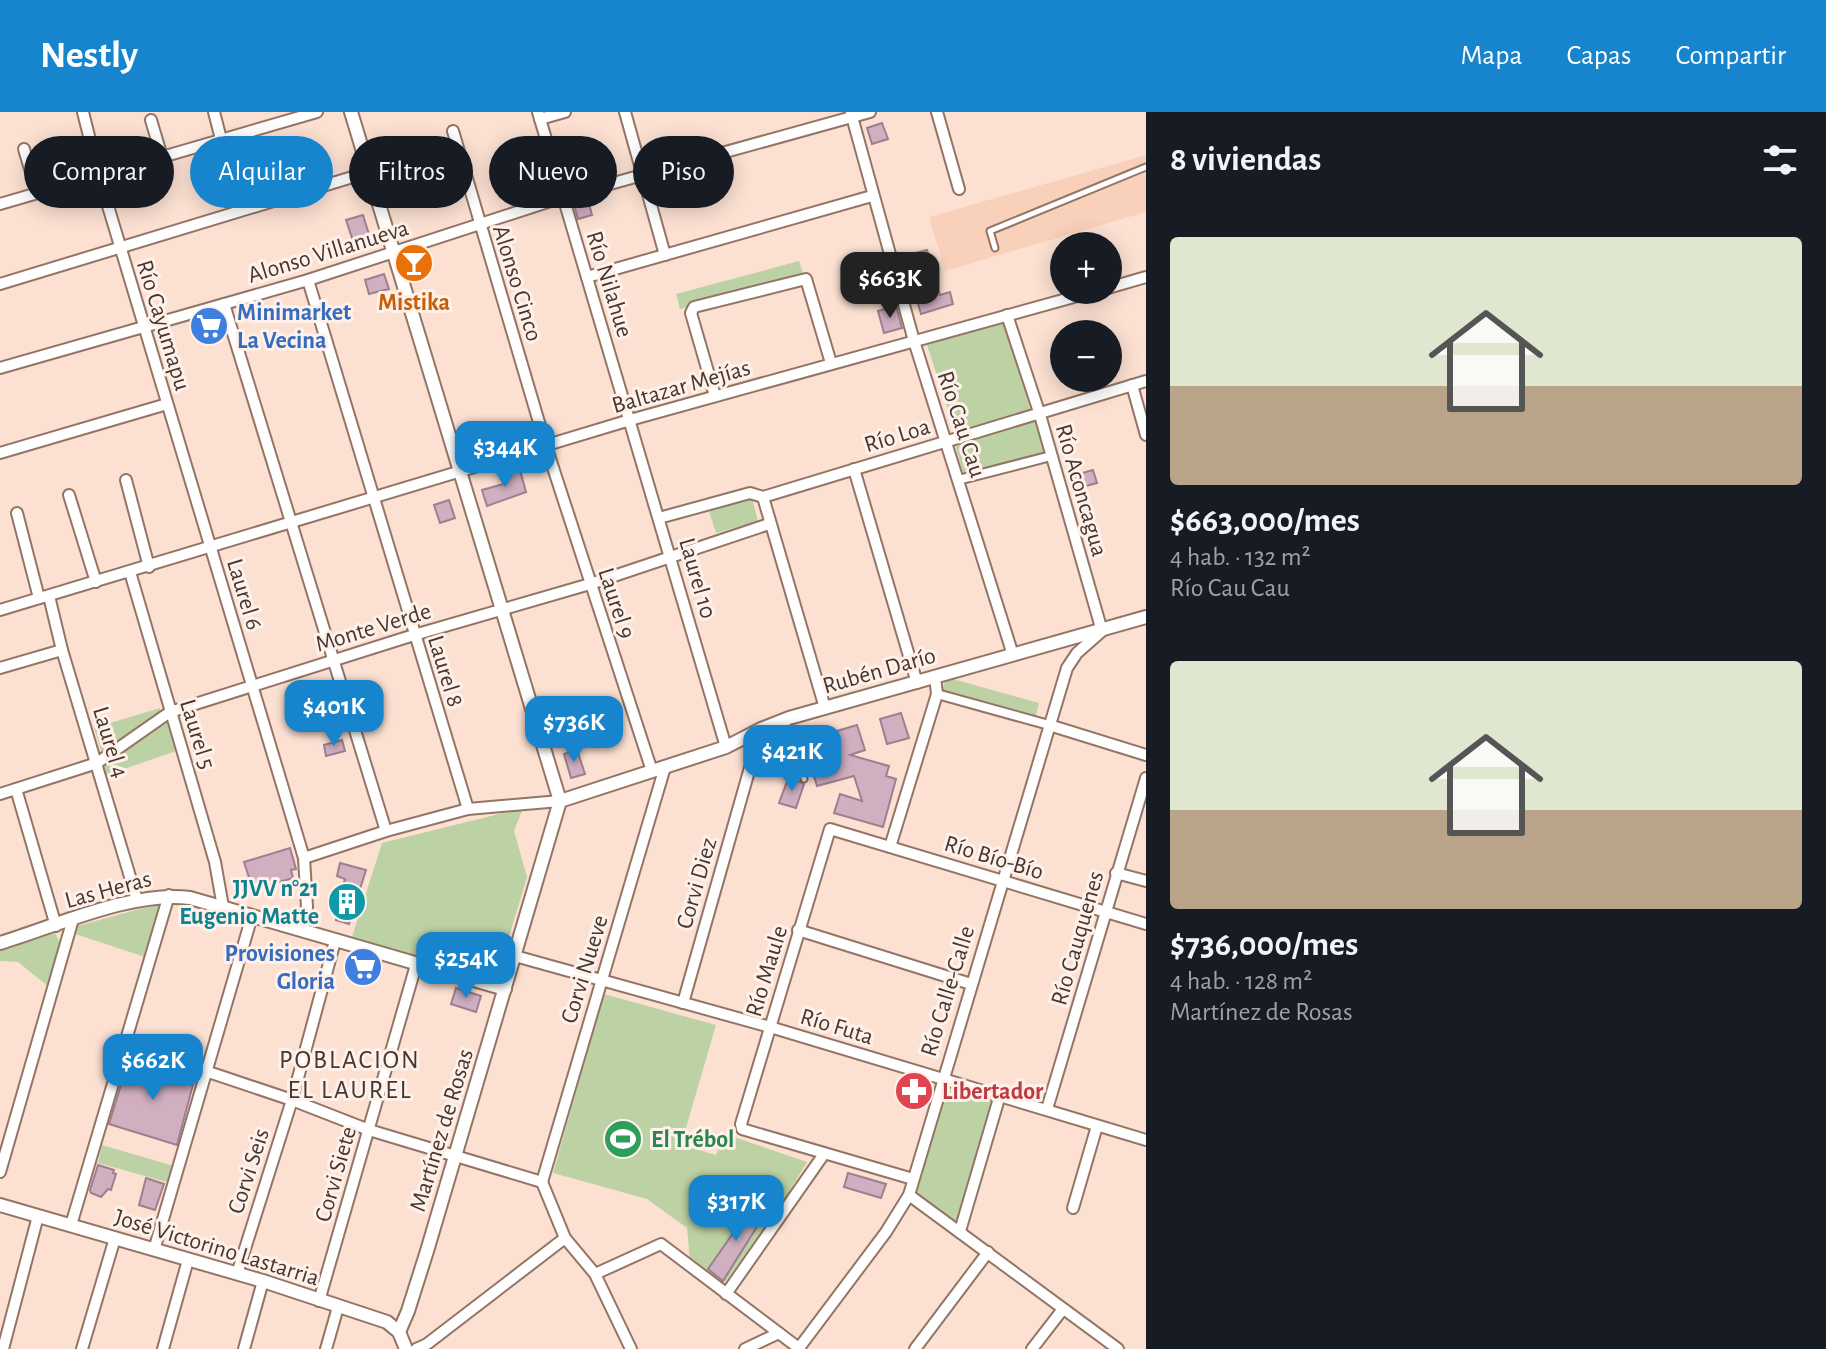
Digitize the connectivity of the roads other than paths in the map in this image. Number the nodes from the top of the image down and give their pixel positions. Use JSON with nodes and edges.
{"nodes":[{"id":1,"x":83,"y":112,"type":"edge"},
{"id":2,"x":214,"y":112,"type":"edge"},
{"id":3,"x":317,"y":112,"type":"edge"},
{"id":4,"x":351,"y":112,"type":"edge"},
{"id":5,"x":565,"y":112,"type":"edge"},
{"id":6,"x":625,"y":112,"type":"edge"},
{"id":7,"x":870,"y":112,"type":"edge"},
{"id":8,"x":937,"y":112,"type":"edge"},
{"id":9,"x":303,"y":114,"type":"edge"},
{"id":10,"x":851,"y":114,"type":"edge"},
{"id":11,"x":539,"y":116,"type":"edge"},
{"id":12,"x":276,"y":118,"type":"edge"},
{"id":13,"x":151,"y":120,"type":"dead end"},
{"id":14,"x":453,"y":131,"type":"dead end"},
{"id":15,"x":89,"y":136,"type":"edge"},
{"id":16,"x":156,"y":136,"type":"edge"},
{"id":17,"x":220,"y":136,"type":"edge"},
{"id":18,"x":229,"y":136,"type":"edge"},
{"id":19,"x":358,"y":136,"type":"edge"},
{"id":20,"x":545,"y":136,"type":"edge"},
{"id":21,"x":633,"y":142,"type":"edge"},
{"id":22,"x":734,"y":148,"type":"edge"},
{"id":23,"x":1146,"y":167,"type":"edge"},
{"id":24,"x":349,"y":178,"type":"edge"},
{"id":25,"x":959,"y":189,"type":"dead end"},
{"id":26,"x":24,"y":196,"type":"edge"},
{"id":27,"x":872,"y":196,"type":"junction"},
{"id":28,"x":0,"y":204,"type":"edge"},
{"id":29,"x":108,"y":208,"type":"edge"},
{"id":30,"x":381,"y":208,"type":"edge"},
{"id":31,"x":527,"y":208,"type":"edge"},
{"id":32,"x":566,"y":208,"type":"edge"},
{"id":33,"x":651,"y":208,"type":"edge"},
{"id":34,"x":479,"y":223,"type":"junction"},
{"id":35,"x":120,"y":248,"type":"junction"},
{"id":36,"x":995,"y":248,"type":"dead end"},
{"id":37,"x":395,"y":253,"type":"junction"},
{"id":38,"x":665,"y":255,"type":"junction"},
{"id":39,"x":587,"y":277,"type":"junction"},
{"id":40,"x":1146,"y":277,"type":"edge"},
{"id":41,"x":308,"y":280,"type":"junction"},
{"id":42,"x":0,"y":284,"type":"edge"},
{"id":43,"x":1122,"y":284,"type":"edge"},
{"id":44,"x":1050,"y":303,"type":"edge"},
{"id":45,"x":224,"y":304,"type":"junction"},
{"id":46,"x":1007,"y":315,"type":"junction"},
{"id":47,"x":144,"y":326,"type":"junction"},
{"id":48,"x":914,"y":341,"type":"junction"},
{"id":49,"x":831,"y":363,"type":"junction"},
{"id":50,"x":0,"y":368,"type":"edge"},
{"id":51,"x":1146,"y":381,"type":"edge"},
{"id":52,"x":1132,"y":385,"type":"junction"},
{"id":53,"x":715,"y":396,"type":"junction"},
{"id":54,"x":167,"y":404,"type":"junction"},
{"id":55,"x":1040,"y":415,"type":"junction"},
{"id":56,"x":630,"y":420,"type":"junction"},
{"id":57,"x":1146,"y":435,"type":"edge"},
{"id":58,"x":946,"y":441,"type":"junction"},
{"id":59,"x":546,"y":446,"type":"junction"},
{"id":60,"x":0,"y":453,"type":"edge"},
{"id":61,"x":1051,"y":456,"type":"junction"},
{"id":62,"x":854,"y":469,"type":"junction"},
{"id":63,"x":461,"y":473,"type":"junction"},
{"id":64,"x":126,"y":480,"type":"dead end"},
{"id":65,"x":958,"y":480,"type":"junction"},
{"id":66,"x":69,"y":495,"type":"dead end"},
{"id":67,"x":763,"y":497,"type":"junction"},
{"id":68,"x":374,"y":498,"type":"junction"},
{"id":69,"x":17,"y":513,"type":"dead end"},
{"id":70,"x":659,"y":518,"type":"junction"},
{"id":71,"x":291,"y":524,"type":"junction"},
{"id":72,"x":769,"y":524,"type":"junction"},
{"id":73,"x":210,"y":548,"type":"junction"},
{"id":74,"x":671,"y":557,"type":"junction"},
{"id":75,"x":149,"y":567,"type":"junction"},
{"id":76,"x":130,"y":572,"type":"junction"},
{"id":77,"x":96,"y":582,"type":"junction"},
{"id":78,"x":590,"y":584,"type":"junction"},
{"id":79,"x":44,"y":597,"type":"junction"},
{"id":80,"x":502,"y":609,"type":"junction"},
{"id":81,"x":0,"y":610,"type":"edge"},
{"id":82,"x":1146,"y":617,"type":"edge"},
{"id":83,"x":1102,"y":631,"type":"junction"},
{"id":84,"x":414,"y":635,"type":"junction"},
{"id":85,"x":62,"y":650,"type":"junction"},
{"id":86,"x":1013,"y":655,"type":"junction"},
{"id":87,"x":332,"y":661,"type":"junction"},
{"id":88,"x":0,"y":668,"type":"edge"},
{"id":89,"x":935,"y":676,"type":"junction"},
{"id":90,"x":917,"y":683,"type":"junction"},
{"id":91,"x":252,"y":687,"type":"junction"},
{"id":92,"x":937,"y":694,"type":"junction"},
{"id":93,"x":825,"y":708,"type":"junction"},
{"id":94,"x":170,"y":712,"type":"junction"},
{"id":95,"x":785,"y":719,"type":"junction"},
{"id":96,"x":1049,"y":725,"type":"junction"},
{"id":97,"x":761,"y":729,"type":"junction"},
{"id":98,"x":726,"y":747,"type":"junction"},
{"id":99,"x":1146,"y":755,"type":"edge"},
{"id":100,"x":97,"y":763,"type":"junction"},
{"id":101,"x":665,"y":767,"type":"junction"},
{"id":102,"x":652,"y":771,"type":"junction"},
{"id":103,"x":1146,"y":778,"type":"edge"},
{"id":104,"x":804,"y":779,"type":"dead end"},
{"id":105,"x":16,"y":789,"type":"junction"},
{"id":106,"x":0,"y":794,"type":"edge"},
{"id":107,"x":560,"y":801,"type":"junction"},
{"id":108,"x":468,"y":809,"type":"junction"},
{"id":109,"x":830,"y":829,"type":"joint"},
{"id":110,"x":386,"y":831,"type":"junction"},
{"id":111,"x":890,"y":847,"type":"junction"},
{"id":112,"x":304,"y":858,"type":"junction"},
{"id":113,"x":1116,"y":873,"type":"junction"},
{"id":114,"x":1002,"y":881,"type":"junction"},
{"id":115,"x":1146,"y":881,"type":"edge"},
{"id":116,"x":169,"y":895,"type":"junction"},
{"id":117,"x":137,"y":900,"type":"junction"},
{"id":118,"x":223,"y":907,"type":"junction"},
{"id":119,"x":1105,"y":912,"type":"junction"},
{"id":120,"x":252,"y":916,"type":"junction"},
{"id":121,"x":73,"y":919,"type":"junction"},
{"id":122,"x":1146,"y":924,"type":"edge"},
{"id":123,"x":56,"y":926,"type":"junction"},
{"id":124,"x":798,"y":930,"type":"junction"},
{"id":125,"x":302,"y":931,"type":"junction"},
{"id":126,"x":335,"y":941,"type":"junction"},
{"id":127,"x":0,"y":943,"type":"edge"},
{"id":128,"x":515,"y":956,"type":"junction"},
{"id":129,"x":416,"y":965,"type":"junction"},
{"id":130,"x":602,"y":978,"type":"junction"},
{"id":131,"x":971,"y":984,"type":"junction"},
{"id":132,"x":505,"y":989,"type":"junction"},
{"id":133,"x":683,"y":1003,"type":"junction"},
{"id":134,"x":770,"y":1027,"type":"junction"},
{"id":135,"x":125,"y":1044,"type":"junction"},
{"id":136,"x":207,"y":1070,"type":"junction"},
{"id":137,"x":942,"y":1078,"type":"junction"},
{"id":138,"x":1000,"y":1095,"type":"junction"},
{"id":139,"x":292,"y":1100,"type":"junction"},
{"id":140,"x":1047,"y":1109,"type":"junction"},
{"id":141,"x":1097,"y":1126,"type":"junction"},
{"id":142,"x":369,"y":1130,"type":"junction"},
{"id":143,"x":1146,"y":1139,"type":"edge"},
{"id":144,"x":824,"y":1154,"type":"junction"},
{"id":145,"x":456,"y":1156,"type":"junction"},
{"id":146,"x":0,"y":1172,"type":"edge"},
{"id":147,"x":913,"y":1179,"type":"junction"},
{"id":148,"x":542,"y":1182,"type":"junction"},
{"id":149,"x":909,"y":1195,"type":"junction"},
{"id":150,"x":0,"y":1205,"type":"edge"},
{"id":151,"x":1073,"y":1208,"type":"dead end"},
{"id":152,"x":38,"y":1216,"type":"junction"},
{"id":153,"x":71,"y":1225,"type":"junction"},
{"id":154,"x":960,"y":1231,"type":"junction"},
{"id":155,"x":115,"y":1238,"type":"junction"},
{"id":156,"x":565,"y":1238,"type":"junction"},
{"id":157,"x":154,"y":1250,"type":"junction"},
{"id":158,"x":988,"y":1252,"type":"junction"},
{"id":159,"x":188,"y":1260,"type":"junction"},
{"id":160,"x":237,"y":1274,"type":"junction"},
{"id":161,"x":595,"y":1274,"type":"junction"},
{"id":162,"x":263,"y":1281,"type":"junction"},
{"id":163,"x":726,"y":1294,"type":"junction"},
{"id":164,"x":319,"y":1301,"type":"junction"},
{"id":165,"x":338,"y":1307,"type":"junction"},
{"id":166,"x":1063,"y":1309,"type":"junction"},
{"id":167,"x":399,"y":1332,"type":"junction"},
{"id":168,"x":779,"y":1333,"type":"junction"},
{"id":169,"x":800,"y":1348,"type":"edge"},
{"id":170,"x":3,"y":1349,"type":"edge"},
{"id":171,"x":82,"y":1349,"type":"edge"},
{"id":172,"x":163,"y":1349,"type":"edge"},
{"id":173,"x":244,"y":1349,"type":"edge"},
{"id":174,"x":326,"y":1349,"type":"edge"},
{"id":175,"x":406,"y":1349,"type":"edge"},
{"id":176,"x":416,"y":1349,"type":"edge"},
{"id":177,"x":631,"y":1349,"type":"edge"},
{"id":178,"x":745,"y":1349,"type":"edge"},
{"id":179,"x":915,"y":1349,"type":"edge"},
{"id":180,"x":1032,"y":1349,"type":"edge"},
{"id":181,"x":1118,"y":1349,"type":"edge"}],
"edges":[{"from":1,"to":15,"type":"street","name":"Río Cayumapu"},
{"from":2,"to":17,"type":"street"},
{"from":3,"to":9,"type":"street"},
{"from":4,"to":19,"type":"street"},
{"from":5,"to":11,"type":"street"},
{"from":6,"to":21,"type":"street"},
{"from":7,"to":10,"type":"street","name":"Alonso Villanueva"},
{"from":8,"to":25,"type":"street"},
{"from":9,"to":12,"type":"street"},
{"from":10,"to":22,"type":"street","name":"Alonso Villanueva"},
{"from":10,"to":27,"type":"street","name":"Río Cau Cau"},
{"from":11,"to":20,"type":"street","name":"Río Nilahue"},
{"from":12,"to":18,"type":"street"},
{"from":13,"to":16,"type":"street"},
{"from":14,"to":34,"type":"street","name":"Alonso Cinco"},
{"from":23,"to":36,"type":"lane"},
{"from":24,"to":35,"type":"street"},
{"from":26,"to":28,"type":"street"},
{"from":27,"to":38,"type":"street"},
{"from":27,"to":48,"type":"street","name":"Río Cau Cau"},
{"from":29,"to":35,"type":"street","name":"Río Cayumapu"},
{"from":30,"to":37,"type":"street"},
{"from":31,"to":34,"type":"street","name":"Alonso Villanueva"},
{"from":32,"to":39,"type":"street","name":"Río Nilahue"},
{"from":33,"to":38,"type":"street"},
{"from":34,"to":37,"type":"street","name":"Alonso Villanueva"},
{"from":34,"to":59,"type":"street","name":"Alonso Cinco"},
{"from":35,"to":42,"type":"street"},
{"from":35,"to":47,"type":"street","name":"Río Cayumapu"},
{"from":37,"to":41,"type":"street","name":"Alonso Villanueva"},
{"from":37,"to":63,"type":"street"},
{"from":38,"to":39,"type":"street"},
{"from":39,"to":56,"type":"street","name":"Río Nilahue"},
{"from":40,"to":43,"type":"street"},
{"from":41,"to":45,"type":"street","name":"Alonso Villanueva"},
{"from":41,"to":68,"type":"street","name":"Laurel 8"},
{"from":44,"to":46,"type":"street","name":"Baltazar Mejías"},
{"from":45,"to":47,"type":"street","name":"Alonso Villanueva"},
{"from":45,"to":71,"type":"street"},
{"from":46,"to":48,"type":"street","name":"Baltazar Mejías"},
{"from":46,"to":55,"type":"street","name":"Río Aconcagua"},
{"from":47,"to":50,"type":"street","name":"Alonso Villanueva"},
{"from":47,"to":54,"type":"street","name":"Río Cayumapu"},
{"from":48,"to":49,"type":"street","name":"Baltazar Mejías"},
{"from":48,"to":58,"type":"street","name":"Río Cau Cau"},
{"from":49,"to":53,"type":"street","name":"Baltazar Mejías"},
{"from":49,"to":53,"type":"street"},
{"from":51,"to":52,"type":"street","name":"Río Loa"},
{"from":52,"to":55,"type":"street","name":"Río Loa"},
{"from":52,"to":57,"type":"street"},
{"from":53,"to":56,"type":"street","name":"Baltazar Mejías"},
{"from":54,"to":60,"type":"street"},
{"from":54,"to":73,"type":"street","name":"Río Cayumapu"},
{"from":55,"to":58,"type":"street","name":"Río Loa"},
{"from":55,"to":61,"type":"street","name":"Río Aconcagua"},
{"from":56,"to":59,"type":"street","name":"Baltazar Mejías"},
{"from":56,"to":70,"type":"street","name":"Laurel 10"},
{"from":58,"to":62,"type":"street","name":"Río Loa"},
{"from":58,"to":65,"type":"street","name":"Río Cau Cau"},
{"from":59,"to":63,"type":"street","name":"Baltazar Mejías"},
{"from":59,"to":78,"type":"street","name":"Laurel 9"},
{"from":61,"to":65,"type":"street"},
{"from":61,"to":83,"type":"street","name":"Río Aconcagua"},
{"from":62,"to":67,"type":"street","name":"Río Loa"},
{"from":62,"to":90,"type":"street"},
{"from":63,"to":68,"type":"street","name":"Baltazar Mejías"},
{"from":63,"to":80,"type":"street"},
{"from":64,"to":75,"type":"street"},
{"from":65,"to":86,"type":"street","name":"Río Cau Cau"},
{"from":66,"to":77,"type":"street"},
{"from":67,"to":70,"type":"street","name":"Río Loa"},
{"from":67,"to":72,"type":"street"},
{"from":68,"to":71,"type":"street","name":"Baltazar Mejías"},
{"from":68,"to":84,"type":"street","name":"Laurel 8"},
{"from":69,"to":79,"type":"street","name":"Laurel 4"},
{"from":70,"to":74,"type":"street","name":"Laurel 10"},
{"from":71,"to":73,"type":"street","name":"Baltazar Mejías"},
{"from":71,"to":87,"type":"street"},
{"from":72,"to":74,"type":"street","name":"Monte Verde"},
{"from":72,"to":93,"type":"street"},
{"from":73,"to":75,"type":"street","name":"Baltazar Mejías"},
{"from":73,"to":91,"type":"street","name":"Laurel 6"},
{"from":74,"to":78,"type":"street","name":"Monte Verde"},
{"from":74,"to":98,"type":"street","name":"Laurel 10"},
{"from":75,"to":76,"type":"street","name":"Baltazar Mejías"},
{"from":76,"to":77,"type":"street","name":"Baltazar Mejías"},
{"from":76,"to":94,"type":"street","name":"Laurel 5"},
{"from":77,"to":79,"type":"street","name":"Baltazar Mejías"},
{"from":78,"to":80,"type":"street","name":"Monte Verde"},
{"from":78,"to":102,"type":"street","name":"Laurel 9"},
{"from":79,"to":81,"type":"street","name":"Baltazar Mejías"},
{"from":79,"to":85,"type":"street","name":"Laurel 4"},
{"from":80,"to":84,"type":"street","name":"Monte Verde"},
{"from":80,"to":107,"type":"street"},
{"from":82,"to":83,"type":"street","name":"Rubén Darío"},
{"from":83,"to":86,"type":"street","name":"Rubén Darío"},
{"from":83,"to":96,"type":"street","name":"Río Calle-Calle"},
{"from":84,"to":87,"type":"street","name":"Monte Verde"},
{"from":84,"to":108,"type":"street","name":"Laurel 8"},
{"from":85,"to":88,"type":"street"},
{"from":85,"to":100,"type":"street","name":"Laurel 4"},
{"from":86,"to":89,"type":"street","name":"Rubén Darío"},
{"from":87,"to":91,"type":"street","name":"Monte Verde"},
{"from":87,"to":110,"type":"street"},
{"from":89,"to":90,"type":"street","name":"Rubén Darío"},
{"from":89,"to":92,"type":"street"},
{"from":90,"to":93,"type":"street","name":"Rubén Darío"},
{"from":91,"to":94,"type":"street","name":"Monte Verde"},
{"from":91,"to":112,"type":"street","name":"Laurel 6"},
{"from":92,"to":96,"type":"street"},
{"from":92,"to":111,"type":"street"},
{"from":93,"to":95,"type":"street","name":"Rubén Darío"},
{"from":94,"to":100,"type":"street","name":"Monte Verde"},
{"from":94,"to":118,"type":"street","name":"Laurel 5"},
{"from":95,"to":97,"type":"street","name":"Rubén Darío"},
{"from":95,"to":104,"type":"lane"},
{"from":96,"to":99,"type":"street"},
{"from":96,"to":114,"type":"street","name":"Río Calle-Calle"},
{"from":97,"to":98,"type":"street","name":"Rubén Darío"},
{"from":97,"to":133,"type":"street","name":"Corvi Diez"},
{"from":98,"to":101,"type":"street","name":"Rubén Darío"},
{"from":100,"to":105,"type":"street","name":"Monte Verde"},
{"from":100,"to":117,"type":"street","name":"Laurel 4"},
{"from":101,"to":102,"type":"street","name":"Rubén Darío"},
{"from":101,"to":130,"type":"street","name":"Corvi Nueve"},
{"from":102,"to":107,"type":"street","name":"Rubén Darío"},
{"from":103,"to":113,"type":"street","name":"Río Cauquenes"},
{"from":105,"to":106,"type":"street","name":"Monte Verde"},
{"from":105,"to":123,"type":"street"},
{"from":107,"to":108,"type":"street","name":"Rubén Darío"},
{"from":107,"to":128,"type":"street","name":"Martínez de Rosas"},
{"from":108,"to":110,"type":"street","name":"Rubén Darío"},
{"from":109,"to":111,"type":"street","name":"Río Bío-Bío"},
{"from":109,"to":124,"type":"street","name":"Río Maule"},
{"from":110,"to":112,"type":"street","name":"Rubén Darío"},
{"from":111,"to":114,"type":"street","name":"Río Bío-Bío"},
{"from":112,"to":125,"type":"street","name":"Laurel 6"},
{"from":113,"to":115,"type":"street"},
{"from":113,"to":119,"type":"street","name":"Río Cauquenes"},
{"from":114,"to":119,"type":"street","name":"Río Bío-Bío"},
{"from":114,"to":131,"type":"street","name":"Río Calle-Calle"},
{"from":116,"to":117,"type":"street","name":"Las Heras"},
{"from":116,"to":118,"type":"street","name":"Las Heras"},
{"from":116,"to":135,"type":"street"},
{"from":117,"to":121,"type":"street","name":"Las Heras"},
{"from":118,"to":120,"type":"street","name":"Las Heras"},
{"from":119,"to":122,"type":"street","name":"Río Bío-Bío"},
{"from":119,"to":140,"type":"street","name":"Río Cauquenes"},
{"from":120,"to":125,"type":"street","name":"Las Heras"},
{"from":120,"to":136,"type":"street"},
{"from":121,"to":123,"type":"street","name":"Las Heras"},
{"from":121,"to":146,"type":"street"},
{"from":123,"to":127,"type":"street","name":"Las Heras"},
{"from":124,"to":131,"type":"street"},
{"from":124,"to":134,"type":"street","name":"Río Maule"},
{"from":125,"to":126,"type":"street","name":"Las Heras"},
{"from":126,"to":129,"type":"street","name":"Las Heras"},
{"from":126,"to":139,"type":"street","name":"Corvi Seis"},
{"from":128,"to":130,"type":"street","name":"Río Futa"},
{"from":128,"to":132,"type":"street","name":"Martínez de Rosas"},
{"from":129,"to":132,"type":"street","name":"Las Heras"},
{"from":129,"to":142,"type":"street","name":"Corvi Siete"},
{"from":130,"to":133,"type":"street","name":"Río Futa"},
{"from":130,"to":148,"type":"street","name":"Corvi Nueve"},
{"from":131,"to":137,"type":"street","name":"Río Calle-Calle"},
{"from":132,"to":145,"type":"street","name":"Martínez de Rosas"},
{"from":133,"to":134,"type":"street","name":"Río Futa"},
{"from":134,"to":137,"type":"street","name":"Río Futa"},
{"from":134,"to":144,"type":"street","name":"Río Maule"},
{"from":135,"to":136,"type":"street"},
{"from":135,"to":153,"type":"street"},
{"from":136,"to":139,"type":"street"},
{"from":136,"to":157,"type":"street"},
{"from":137,"to":138,"type":"street","name":"Río Futa"},
{"from":137,"to":147,"type":"street","name":"Río Calle-Calle"},
{"from":138,"to":140,"type":"street","name":"Río Futa"},
{"from":138,"to":154,"type":"street"},
{"from":139,"to":142,"type":"street"},
{"from":139,"to":160,"type":"street","name":"Corvi Seis"},
{"from":140,"to":141,"type":"street","name":"Río Futa"},
{"from":141,"to":143,"type":"street","name":"Río Futa"},
{"from":141,"to":151,"type":"street"},
{"from":142,"to":145,"type":"street"},
{"from":142,"to":164,"type":"street","name":"Corvi Siete"},
{"from":144,"to":147,"type":"street"},
{"from":144,"to":163,"type":"street"},
{"from":145,"to":148,"type":"street"},
{"from":145,"to":167,"type":"street","name":"Martínez de Rosas"},
{"from":147,"to":149,"type":"street","name":"Río Calle-Calle"},
{"from":148,"to":156,"type":"street"},
{"from":149,"to":154,"type":"street"},
{"from":149,"to":169,"type":"street","name":"Río Calle-Calle"},
{"from":150,"to":152,"type":"street","name":"José Victorino Lastarria"},
{"from":152,"to":153,"type":"street","name":"José Victorino Lastarria"},
{"from":152,"to":170,"type":"street"},
{"from":153,"to":155,"type":"street","name":"José Victorino Lastarria"},
{"from":154,"to":158,"type":"street"},
{"from":155,"to":157,"type":"street","name":"José Victorino Lastarria"},
{"from":155,"to":171,"type":"street"},
{"from":156,"to":161,"type":"street"},
{"from":156,"to":176,"type":"street"},
{"from":157,"to":159,"type":"street","name":"José Victorino Lastarria"},
{"from":158,"to":166,"type":"street"},
{"from":158,"to":179,"type":"street"},
{"from":159,"to":160,"type":"street","name":"José Victorino Lastarria"},
{"from":159,"to":172,"type":"street"},
{"from":160,"to":162,"type":"street","name":"José Victorino Lastarria"},
{"from":161,"to":163,"type":"street"},
{"from":161,"to":177,"type":"street"},
{"from":162,"to":164,"type":"street","name":"José Victorino Lastarria"},
{"from":162,"to":173,"type":"street"},
{"from":163,"to":168,"type":"street"},
{"from":164,"to":165,"type":"street","name":"José Victorino Lastarria"},
{"from":165,"to":167,"type":"street","name":"José Victorino Lastarria"},
{"from":165,"to":174,"type":"street"},
{"from":166,"to":180,"type":"street"},
{"from":166,"to":181,"type":"street"},
{"from":167,"to":175,"type":"street"},
{"from":168,"to":169,"type":"street"},
{"from":168,"to":178,"type":"street"}]}
